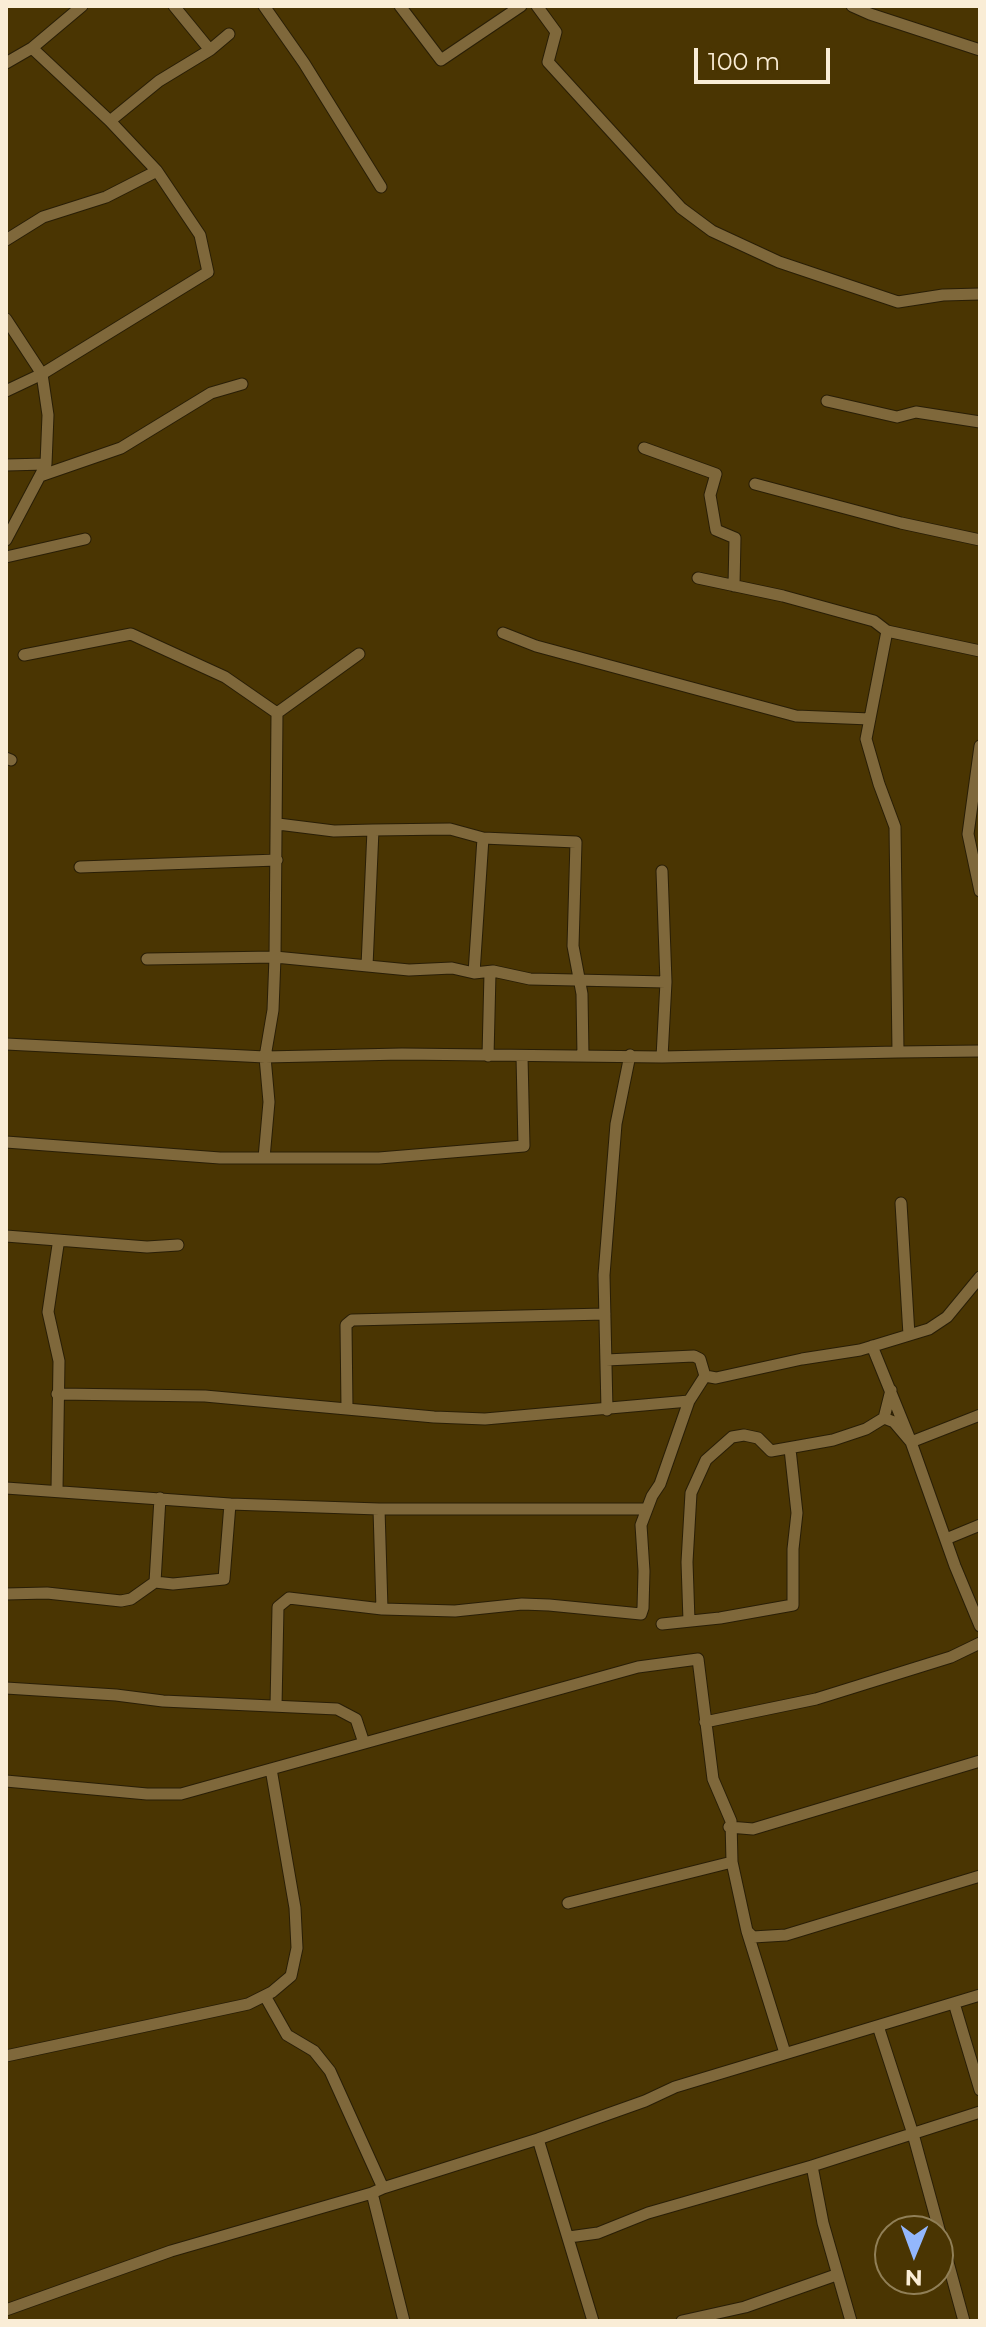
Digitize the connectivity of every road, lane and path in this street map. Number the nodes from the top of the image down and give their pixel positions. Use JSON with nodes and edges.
{"nodes":[{"id":1,"x":82,"y":6,"type":"edge"},
{"id":2,"x":174,"y":6,"type":"edge"},
{"id":3,"x":264,"y":6,"type":"edge"},
{"id":4,"x":400,"y":6,"type":"edge"},
{"id":5,"x":521,"y":6,"type":"edge"},
{"id":6,"x":537,"y":6,"type":"edge"},
{"id":7,"x":852,"y":6,"type":"edge"},
{"id":8,"x":229,"y":34,"type":"dead end"},
{"id":9,"x":32,"y":48,"type":"junction"},
{"id":10,"x":210,"y":50,"type":"junction"},
{"id":11,"x":980,"y":50,"type":"edge"},
{"id":12,"x":6,"y":63,"type":"edge"},
{"id":13,"x":110,"y":121,"type":"junction"},
{"id":14,"x":157,"y":171,"type":"junction"},
{"id":15,"x":381,"y":187,"type":"dead end"},
{"id":16,"x":6,"y":240,"type":"edge"},
{"id":17,"x":980,"y":294,"type":"edge"},
{"id":18,"x":6,"y":319,"type":"edge"},
{"id":19,"x":42,"y":374,"type":"junction"},
{"id":20,"x":242,"y":384,"type":"dead end"},
{"id":21,"x":6,"y":391,"type":"edge"},
{"id":22,"x":827,"y":401,"type":"dead end"},
{"id":23,"x":980,"y":422,"type":"edge"},
{"id":24,"x":644,"y":448,"type":"dead end"},
{"id":25,"x":46,"y":464,"type":"junction"},
{"id":26,"x":6,"y":465,"type":"edge"},
{"id":27,"x":40,"y":476,"type":"junction"},
{"id":28,"x":755,"y":484,"type":"dead end"},
{"id":29,"x":85,"y":539,"type":"dead end"},
{"id":30,"x":6,"y":540,"type":"edge"},
{"id":31,"x":980,"y":540,"type":"edge"},
{"id":32,"x":6,"y":557,"type":"edge"},
{"id":33,"x":698,"y":578,"type":"dead end"},
{"id":34,"x":734,"y":586,"type":"junction"},
{"id":35,"x":887,"y":631,"type":"junction"},
{"id":36,"x":503,"y":633,"type":"dead end"},
{"id":37,"x":980,"y":651,"type":"edge"},
{"id":38,"x":359,"y":654,"type":"dead end"},
{"id":39,"x":24,"y":655,"type":"dead end"},
{"id":40,"x":277,"y":713,"type":"junction"},
{"id":41,"x":870,"y":719,"type":"junction"},
{"id":42,"x":980,"y":746,"type":"edge"},
{"id":43,"x":278,"y":824,"type":"junction"},
{"id":44,"x":373,"y":830,"type":"junction"},
{"id":45,"x":483,"y":838,"type":"junction"},
{"id":46,"x":277,"y":860,"type":"junction"},
{"id":47,"x":80,"y":867,"type":"dead end"},
{"id":48,"x":662,"y":871,"type":"dead end"},
{"id":49,"x":980,"y":891,"type":"edge"},
{"id":50,"x":275,"y":957,"type":"junction"},
{"id":51,"x":147,"y":959,"type":"dead end"},
{"id":52,"x":367,"y":966,"type":"junction"},
{"id":53,"x":474,"y":973,"type":"junction"},
{"id":54,"x":490,"y":973,"type":"junction"},
{"id":55,"x":577,"y":978,"type":"junction"},
{"id":56,"x":666,"y":982,"type":"junction"},
{"id":57,"x":6,"y":1044,"type":"edge"},
{"id":58,"x":980,"y":1051,"type":"edge"},
{"id":59,"x":898,"y":1052,"type":"junction"},
{"id":60,"x":630,"y":1055,"type":"junction"},
{"id":61,"x":488,"y":1056,"type":"junction"},
{"id":62,"x":522,"y":1056,"type":"junction"},
{"id":63,"x":583,"y":1056,"type":"junction"},
{"id":64,"x":265,"y":1057,"type":"junction"},
{"id":65,"x":662,"y":1057,"type":"junction"},
{"id":66,"x":6,"y":1142,"type":"edge"},
{"id":67,"x":264,"y":1158,"type":"junction"},
{"id":68,"x":901,"y":1203,"type":"dead end"},
{"id":69,"x":6,"y":1236,"type":"edge"},
{"id":70,"x":56,"y":1240,"type":"junction"},
{"id":71,"x":178,"y":1245,"type":"dead end"},
{"id":72,"x":980,"y":1277,"type":"edge"},
{"id":73,"x":605,"y":1314,"type":"junction"},
{"id":74,"x":909,"y":1335,"type":"junction"},
{"id":75,"x":872,"y":1346,"type":"junction"},
{"id":76,"x":606,"y":1360,"type":"junction"},
{"id":77,"x":705,"y":1376,"type":"junction"},
{"id":78,"x":891,"y":1390,"type":"junction"},
{"id":79,"x":57,"y":1394,"type":"junction"},
{"id":80,"x":689,"y":1401,"type":"junction"},
{"id":81,"x":347,"y":1408,"type":"junction"},
{"id":82,"x":607,"y":1410,"type":"junction"},
{"id":83,"x":980,"y":1415,"type":"edge"},
{"id":84,"x":884,"y":1418,"type":"junction"},
{"id":85,"x":911,"y":1442,"type":"junction"},
{"id":86,"x":790,"y":1449,"type":"junction"},
{"id":87,"x":6,"y":1488,"type":"edge"},
{"id":88,"x":57,"y":1490,"type":"junction"},
{"id":89,"x":160,"y":1498,"type":"junction"},
{"id":90,"x":230,"y":1504,"type":"junction"},
{"id":91,"x":379,"y":1509,"type":"junction"},
{"id":92,"x":646,"y":1509,"type":"junction"},
{"id":93,"x":980,"y":1525,"type":"edge"},
{"id":94,"x":946,"y":1539,"type":"junction"},
{"id":95,"x":155,"y":1582,"type":"junction"},
{"id":96,"x":6,"y":1594,"type":"edge"},
{"id":97,"x":382,"y":1609,"type":"junction"},
{"id":98,"x":689,"y":1621,"type":"junction"},
{"id":99,"x":662,"y":1624,"type":"dead end"},
{"id":100,"x":980,"y":1626,"type":"edge"},
{"id":101,"x":980,"y":1643,"type":"edge"},
{"id":102,"x":6,"y":1688,"type":"edge"},
{"id":103,"x":276,"y":1706,"type":"junction"},
{"id":104,"x":705,"y":1722,"type":"junction"},
{"id":105,"x":364,"y":1743,"type":"junction"},
{"id":106,"x":980,"y":1761,"type":"edge"},
{"id":107,"x":271,"y":1769,"type":"junction"},
{"id":108,"x":6,"y":1781,"type":"edge"},
{"id":109,"x":729,"y":1827,"type":"junction"},
{"id":110,"x":732,"y":1862,"type":"junction"},
{"id":111,"x":980,"y":1876,"type":"edge"},
{"id":112,"x":568,"y":1903,"type":"dead end"},
{"id":113,"x":747,"y":1931,"type":"junction"},
{"id":114,"x":980,"y":1995,"type":"edge"},
{"id":115,"x":265,"y":1996,"type":"junction"},
{"id":116,"x":954,"y":2003,"type":"junction"},
{"id":117,"x":878,"y":2026,"type":"junction"},
{"id":118,"x":785,"y":2053,"type":"junction"},
{"id":119,"x":6,"y":2056,"type":"edge"},
{"id":120,"x":980,"y":2090,"type":"edge"},
{"id":121,"x":980,"y":2112,"type":"edge"},
{"id":122,"x":913,"y":2134,"type":"junction"},
{"id":123,"x":538,"y":2139,"type":"junction"},
{"id":124,"x":812,"y":2166,"type":"junction"},
{"id":125,"x":377,"y":2190,"type":"junction"},
{"id":126,"x":569,"y":2237,"type":"junction"},
{"id":127,"x":836,"y":2275,"type":"junction"},
{"id":128,"x":6,"y":2310,"type":"edge"},
{"id":129,"x":404,"y":2321,"type":"edge"},
{"id":130,"x":593,"y":2321,"type":"edge"},
{"id":131,"x":682,"y":2321,"type":"edge"},
{"id":132,"x":851,"y":2321,"type":"edge"},
{"id":133,"x":964,"y":2321,"type":"edge"}],
"edges":[{"from":1,"to":9,"type":"street"},
{"from":2,"to":10,"type":"street"},
{"from":3,"to":15,"type":"street"},
{"from":4,"to":5,"type":"street"},
{"from":6,"to":17,"type":"street"},
{"from":7,"to":11,"type":"street"},
{"from":8,"to":10,"type":"street"},
{"from":9,"to":12,"type":"street"},
{"from":9,"to":13,"type":"street"},
{"from":10,"to":13,"type":"street"},
{"from":13,"to":14,"type":"street"},
{"from":14,"to":16,"type":"street"},
{"from":14,"to":19,"type":"street"},
{"from":18,"to":19,"type":"street"},
{"from":19,"to":21,"type":"street"},
{"from":19,"to":25,"type":"street"},
{"from":20,"to":27,"type":"street"},
{"from":22,"to":23,"type":"street"},
{"from":24,"to":34,"type":"street"},
{"from":25,"to":26,"type":"street"},
{"from":25,"to":27,"type":"street"},
{"from":27,"to":30,"type":"street"},
{"from":28,"to":31,"type":"street"},
{"from":29,"to":32,"type":"street"},
{"from":33,"to":34,"type":"street"},
{"from":34,"to":35,"type":"street"},
{"from":35,"to":37,"type":"street"},
{"from":35,"to":41,"type":"street"},
{"from":36,"to":41,"type":"street"},
{"from":38,"to":40,"type":"street"},
{"from":39,"to":40,"type":"street"},
{"from":40,"to":43,"type":"street"},
{"from":41,"to":59,"type":"street"},
{"from":42,"to":49,"type":"street"},
{"from":43,"to":44,"type":"street"},
{"from":43,"to":46,"type":"street"},
{"from":44,"to":45,"type":"street"},
{"from":44,"to":52,"type":"street"},
{"from":45,"to":53,"type":"street"},
{"from":45,"to":55,"type":"street"},
{"from":46,"to":47,"type":"street"},
{"from":46,"to":50,"type":"street"},
{"from":48,"to":56,"type":"street"},
{"from":50,"to":51,"type":"street"},
{"from":50,"to":52,"type":"street"},
{"from":50,"to":64,"type":"street"},
{"from":52,"to":53,"type":"street"},
{"from":53,"to":54,"type":"street"},
{"from":54,"to":55,"type":"street"},
{"from":54,"to":61,"type":"street"},
{"from":55,"to":56,"type":"street"},
{"from":55,"to":63,"type":"street"},
{"from":56,"to":65,"type":"street"},
{"from":57,"to":64,"type":"street"},
{"from":58,"to":59,"type":"street"},
{"from":59,"to":65,"type":"street"},
{"from":60,"to":63,"type":"street"},
{"from":60,"to":65,"type":"street"},
{"from":60,"to":73,"type":"street"},
{"from":61,"to":62,"type":"street"},
{"from":61,"to":64,"type":"street"},
{"from":62,"to":63,"type":"street"},
{"from":62,"to":67,"type":"street"},
{"from":64,"to":67,"type":"street"},
{"from":66,"to":67,"type":"street"},
{"from":68,"to":74,"type":"street"},
{"from":69,"to":70,"type":"street"},
{"from":70,"to":71,"type":"street"},
{"from":70,"to":79,"type":"street"},
{"from":72,"to":74,"type":"street"},
{"from":73,"to":76,"type":"street"},
{"from":73,"to":81,"type":"street"},
{"from":74,"to":75,"type":"street"},
{"from":75,"to":77,"type":"street"},
{"from":75,"to":78,"type":"street"},
{"from":76,"to":77,"type":"street"},
{"from":76,"to":82,"type":"street"},
{"from":77,"to":80,"type":"street"},
{"from":78,"to":84,"type":"street"},
{"from":78,"to":85,"type":"street"},
{"from":79,"to":81,"type":"street"},
{"from":79,"to":88,"type":"street"},
{"from":80,"to":82,"type":"street"},
{"from":80,"to":92,"type":"street"},
{"from":81,"to":82,"type":"street"},
{"from":83,"to":85,"type":"street"},
{"from":84,"to":85,"type":"street"},
{"from":84,"to":86,"type":"street"},
{"from":85,"to":94,"type":"street"},
{"from":86,"to":98,"type":"street"},
{"from":86,"to":98,"type":"street"},
{"from":87,"to":88,"type":"street"},
{"from":88,"to":89,"type":"street"},
{"from":89,"to":90,"type":"street"},
{"from":89,"to":95,"type":"street"},
{"from":90,"to":91,"type":"street"},
{"from":90,"to":95,"type":"street"},
{"from":91,"to":92,"type":"street"},
{"from":91,"to":97,"type":"street"},
{"from":92,"to":97,"type":"street"},
{"from":93,"to":94,"type":"street"},
{"from":94,"to":100,"type":"street"},
{"from":95,"to":96,"type":"street"},
{"from":97,"to":103,"type":"street"},
{"from":98,"to":99,"type":"street"},
{"from":101,"to":104,"type":"street"},
{"from":102,"to":103,"type":"street"},
{"from":103,"to":105,"type":"street"},
{"from":104,"to":105,"type":"street"},
{"from":104,"to":109,"type":"street"},
{"from":105,"to":107,"type":"street"},
{"from":106,"to":109,"type":"street"},
{"from":107,"to":108,"type":"street"},
{"from":107,"to":115,"type":"street"},
{"from":109,"to":110,"type":"street"},
{"from":110,"to":112,"type":"street"},
{"from":110,"to":113,"type":"street"},
{"from":111,"to":113,"type":"street"},
{"from":113,"to":118,"type":"street"},
{"from":114,"to":116,"type":"street"},
{"from":115,"to":119,"type":"street"},
{"from":115,"to":125,"type":"street"},
{"from":116,"to":117,"type":"street"},
{"from":116,"to":120,"type":"street"},
{"from":117,"to":118,"type":"street"},
{"from":117,"to":122,"type":"street"},
{"from":118,"to":123,"type":"street"},
{"from":121,"to":122,"type":"street"},
{"from":122,"to":124,"type":"street"},
{"from":122,"to":133,"type":"street"},
{"from":123,"to":125,"type":"street"},
{"from":123,"to":126,"type":"street"},
{"from":124,"to":126,"type":"street"},
{"from":124,"to":127,"type":"street"},
{"from":125,"to":128,"type":"street"},
{"from":125,"to":129,"type":"street"},
{"from":126,"to":130,"type":"street"},
{"from":127,"to":131,"type":"street"},
{"from":127,"to":132,"type":"street"}]}
